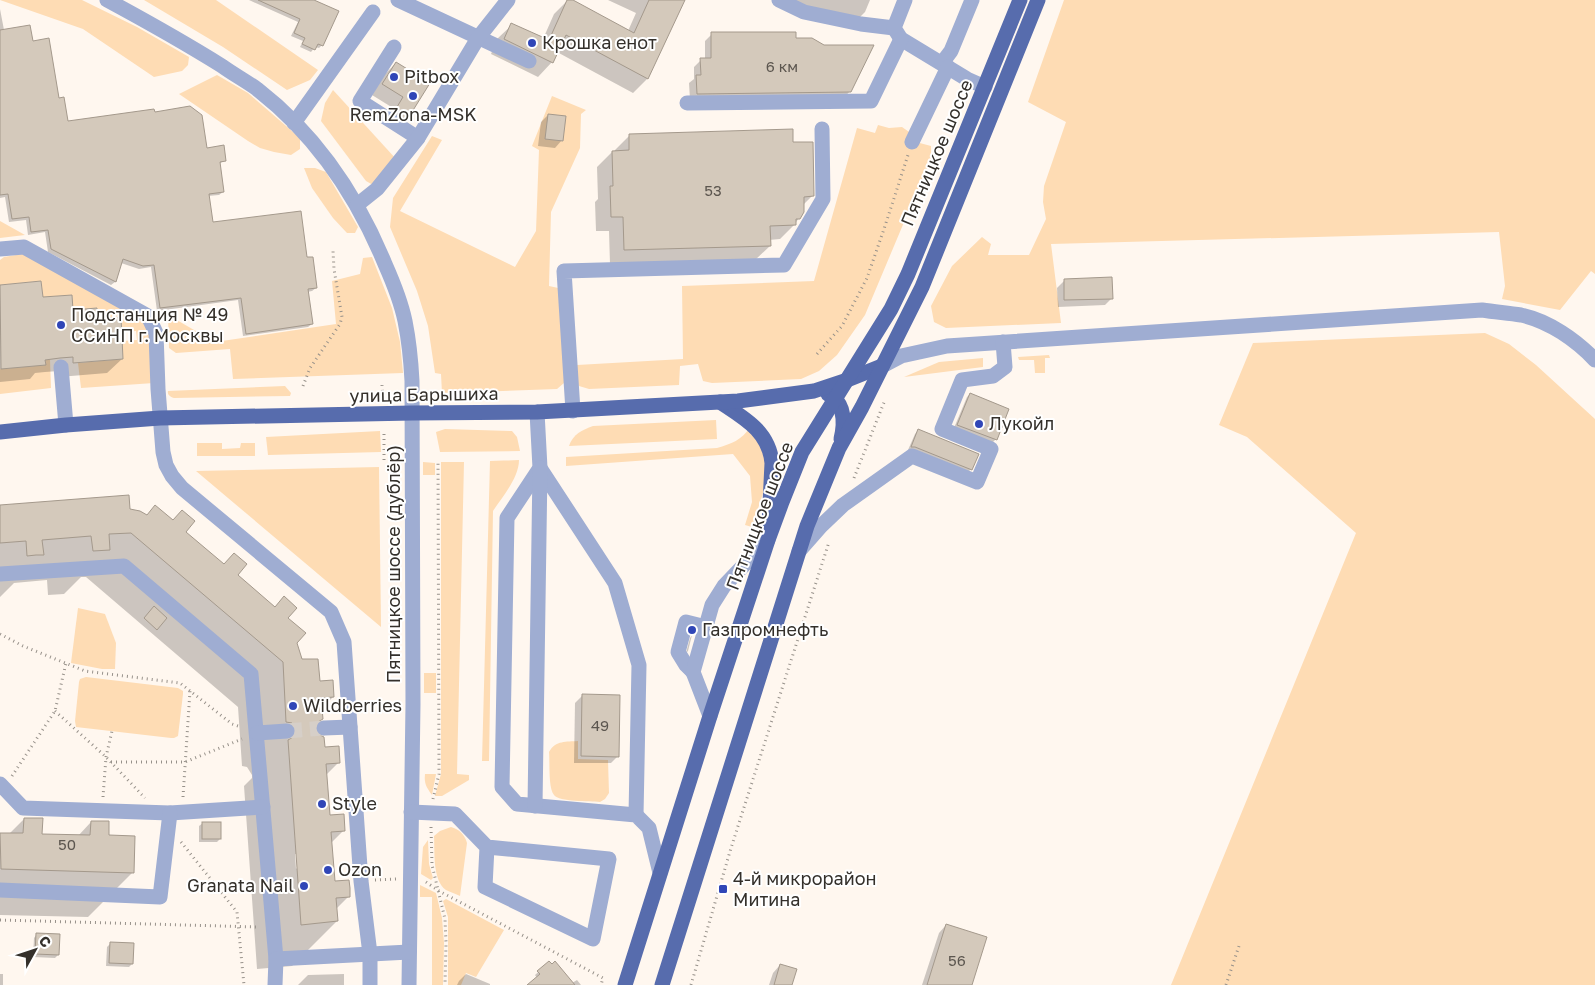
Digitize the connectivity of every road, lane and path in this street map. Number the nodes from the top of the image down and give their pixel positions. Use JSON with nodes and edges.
{"nodes":[{"id":1,"x":107,"y":0,"type":"edge"},
{"id":2,"x":398,"y":0,"type":"edge"},
{"id":3,"x":508,"y":0,"type":"edge"},
{"id":4,"x":779,"y":0,"type":"edge"},
{"id":5,"x":905,"y":0,"type":"edge"},
{"id":6,"x":972,"y":0,"type":"edge"},
{"id":7,"x":1020,"y":0,"type":"edge"},
{"id":8,"x":1038,"y":0,"type":"edge"},
{"id":9,"x":373,"y":12,"type":"dead end"},
{"id":10,"x":898,"y":33,"type":"junction"},
{"id":11,"x":478,"y":38,"type":"junction"},
{"id":12,"x":394,"y":46,"type":"dead end"},
{"id":13,"x":529,"y":62,"type":"dead end"},
{"id":14,"x":945,"y":65,"type":"junction"},
{"id":15,"x":985,"y":87,"type":"junction"},
{"id":16,"x":687,"y":103,"type":"dead end"},
{"id":17,"x":294,"y":122,"type":"junction"},
{"id":18,"x":822,"y":129,"type":"dead end"},
{"id":19,"x":418,"y":138,"type":"junction"},
{"id":20,"x":912,"y":142,"type":"joint"},
{"id":21,"x":357,"y":206,"type":"junction"},
{"id":22,"x":0,"y":249,"type":"edge"},
{"id":23,"x":333,"y":250,"type":"dead end"},
{"id":24,"x":1003,"y":342,"type":"junction"},
{"id":25,"x":817,"y":354,"type":"dead end"},
{"id":26,"x":1595,"y":360,"type":"edge"},
{"id":27,"x":882,"y":366,"type":"junction"},
{"id":28,"x":61,"y":367,"type":"dead end"},
{"id":29,"x":847,"y":380,"type":"junction"},
{"id":30,"x":382,"y":385,"type":"dead end"},
{"id":31,"x":302,"y":386,"type":"dead end"},
{"id":32,"x":814,"y":391,"type":"junction"},
{"id":33,"x":382,"y":397,"type":"dead end"},
{"id":34,"x":886,"y":398,"type":"dead end"},
{"id":35,"x":835,"y":399,"type":"junction"},
{"id":36,"x":720,"y":402,"type":"junction"},
{"id":37,"x":572,"y":411,"type":"junction"},
{"id":38,"x":537,"y":412,"type":"junction"},
{"id":39,"x":412,"y":413,"type":"junction"},
{"id":40,"x":160,"y":418,"type":"junction"},
{"id":41,"x":66,"y":425,"type":"junction"},
{"id":42,"x":0,"y":432,"type":"edge"},
{"id":43,"x":384,"y":434,"type":"dead end"},
{"id":44,"x":838,"y":448,"type":"junction"},
{"id":45,"x":438,"y":460,"type":"dead end"},
{"id":46,"x":384,"y":461,"type":"dead end"},
{"id":47,"x":540,"y":468,"type":"junction"},
{"id":48,"x":853,"y":478,"type":"dead end"},
{"id":49,"x":831,"y":535,"type":"dead end"},
{"id":50,"x":768,"y":540,"type":"junction"},
{"id":51,"x":798,"y":552,"type":"junction"},
{"id":52,"x":0,"y":574,"type":"edge"},
{"id":53,"x":0,"y":634,"type":"edge"},
{"id":54,"x":66,"y":663,"type":"junction"},
{"id":55,"x":190,"y":690,"type":"junction"},
{"id":56,"x":55,"y":711,"type":"junction"},
{"id":57,"x":710,"y":716,"type":"junction"},
{"id":58,"x":350,"y":727,"type":"junction"},
{"id":59,"x":324,"y":728,"type":"tunnel mouth"},
{"id":60,"x":112,"y":731,"type":"dead end"},
{"id":61,"x":287,"y":731,"type":"tunnel mouth"},
{"id":62,"x":257,"y":733,"type":"junction"},
{"id":63,"x":106,"y":757,"type":"junction"},
{"id":64,"x":111,"y":762,"type":"junction"},
{"id":65,"x":185,"y":762,"type":"junction"},
{"id":66,"x":2,"y":786,"type":"edge"},
{"id":67,"x":535,"y":806,"type":"junction"},
{"id":68,"x":263,"y":807,"type":"junction"},
{"id":69,"x":101,"y":811,"type":"junction"},
{"id":70,"x":412,"y":812,"type":"junction"},
{"id":71,"x":431,"y":814,"type":"junction"},
{"id":72,"x":636,"y":815,"type":"junction"},
{"id":73,"x":170,"y":816,"type":"junction"},
{"id":74,"x":487,"y":847,"type":"junction"},
{"id":75,"x":660,"y":873,"type":"junction"},
{"id":76,"x":411,"y":878,"type":"junction"},
{"id":77,"x":362,"y":881,"type":"junction"},
{"id":78,"x":0,"y":890,"type":"edge"},
{"id":79,"x":439,"y":891,"type":"junction"},
{"id":80,"x":0,"y":920,"type":"edge"},
{"id":81,"x":238,"y":927,"type":"junction"},
{"id":82,"x":273,"y":927,"type":"junction"},
{"id":83,"x":1240,"y":943,"type":"dead end"},
{"id":84,"x":409,"y":952,"type":"junction"},
{"id":85,"x":370,"y":954,"type":"junction"},
{"id":86,"x":276,"y":959,"type":"junction"},
{"id":87,"x":244,"y":985,"type":"edge"},
{"id":88,"x":275,"y":985,"type":"edge"},
{"id":89,"x":370,"y":985,"type":"edge"},
{"id":90,"x":409,"y":985,"type":"edge"},
{"id":91,"x":446,"y":985,"type":"edge"},
{"id":92,"x":601,"y":985,"type":"edge"},
{"id":93,"x":626,"y":985,"type":"edge"},
{"id":94,"x":662,"y":985,"type":"edge"},
{"id":95,"x":691,"y":985,"type":"edge"},
{"id":96,"x":1226,"y":985,"type":"edge"}],
"edges":[{"from":1,"to":17,"type":"street","name":"Пятницкое шоссе (дублёр)"},
{"from":2,"to":11,"type":"street"},
{"from":3,"to":11,"type":"street"},
{"from":4,"to":10,"type":"street"},
{"from":5,"to":10,"type":"street"},
{"from":6,"to":14,"type":"street"},
{"from":7,"to":15,"type":"main road","name":"Пятницкое шоссе"},
{"from":8,"to":27,"type":"main road","name":"Пятницкое шоссе"},
{"from":9,"to":17,"type":"street"},
{"from":10,"to":14,"type":"street"},
{"from":10,"to":16,"type":"street"},
{"from":11,"to":13,"type":"street"},
{"from":11,"to":19,"type":"street"},
{"from":12,"to":19,"type":"street"},
{"from":14,"to":15,"type":"street"},
{"from":14,"to":20,"type":"street"},
{"from":15,"to":29,"type":"main road","name":"Пятницкое шоссе"},
{"from":17,"to":21,"type":"street","name":"Пятницкое шоссе (дублёр)"},
{"from":18,"to":37,"type":"street"},
{"from":19,"to":21,"type":"street"},
{"from":20,"to":25,"type":"path"},
{"from":21,"to":39,"type":"street","name":"Пятницкое шоссе (дублёр)"},
{"from":22,"to":40,"type":"street"},
{"from":23,"to":31,"type":"path"},
{"from":24,"to":26,"type":"street"},
{"from":24,"to":27,"type":"street"},
{"from":24,"to":51,"type":"street"},
{"from":27,"to":29,"type":"main road","name":"улица Барышиха"},
{"from":27,"to":44,"type":"main road","name":"Пятницкое шоссе"},
{"from":28,"to":41,"type":"street"},
{"from":29,"to":32,"type":"main road","name":"улица Барышиха"},
{"from":29,"to":35,"type":"main road","name":"Пятницкое шоссе"},
{"from":30,"to":33,"type":"path"},
{"from":32,"to":35,"type":"main road"},
{"from":32,"to":36,"type":"main road","name":"улица Барышиха"},
{"from":34,"to":48,"type":"path"},
{"from":35,"to":44,"type":"main road"},
{"from":35,"to":50,"type":"main road","name":"Пятницкое шоссе"},
{"from":36,"to":37,"type":"main road","name":"улица Барышиха"},
{"from":36,"to":50,"type":"main road"},
{"from":37,"to":38,"type":"main road","name":"улица Барышиха"},
{"from":38,"to":39,"type":"main road","name":"улица Барышиха"},
{"from":38,"to":47,"type":"street"},
{"from":39,"to":40,"type":"main road","name":"улица Барышиха"},
{"from":39,"to":70,"type":"street","name":"Пятницкое шоссе (дублёр)"},
{"from":40,"to":41,"type":"main road","name":"улица Барышиха"},
{"from":40,"to":58,"type":"street"},
{"from":41,"to":42,"type":"main road","name":"улица Барышиха"},
{"from":43,"to":46,"type":"path"},
{"from":44,"to":51,"type":"main road","name":"Пятницкое шоссе"},
{"from":45,"to":71,"type":"path"},
{"from":47,"to":67,"type":"street"},
{"from":47,"to":67,"type":"street"},
{"from":47,"to":72,"type":"street"},
{"from":49,"to":95,"type":"path"},
{"from":50,"to":57,"type":"main road","name":"Пятницкое шоссе"},
{"from":50,"to":57,"type":"street"},
{"from":51,"to":94,"type":"main road","name":"Пятницкое шоссе"},
{"from":52,"to":62,"type":"street"},
{"from":53,"to":54,"type":"path"},
{"from":54,"to":55,"type":"path"},
{"from":54,"to":56,"type":"path"},
{"from":55,"to":62,"type":"path"},
{"from":55,"to":65,"type":"path"},
{"from":56,"to":63,"type":"path"},
{"from":56,"to":66,"type":"path"},
{"from":57,"to":75,"type":"main road","name":"Пятницкое шоссе"},
{"from":58,"to":59,"type":"street"},
{"from":58,"to":77,"type":"street"},
{"from":60,"to":63,"type":"path"},
{"from":61,"to":62,"type":"street"},
{"from":62,"to":65,"type":"path"},
{"from":62,"to":68,"type":"street"},
{"from":63,"to":64,"type":"path"},
{"from":63,"to":69,"type":"path"},
{"from":64,"to":65,"type":"path"},
{"from":64,"to":73,"type":"path"},
{"from":65,"to":73,"type":"path"},
{"from":66,"to":69,"type":"street"},
{"from":67,"to":72,"type":"street"},
{"from":68,"to":73,"type":"street"},
{"from":68,"to":82,"type":"street"},
{"from":69,"to":73,"type":"street"},
{"from":70,"to":71,"type":"street"},
{"from":70,"to":76,"type":"street","name":"Пятницкое шоссе (дублёр)"},
{"from":71,"to":74,"type":"street"},
{"from":71,"to":79,"type":"path"},
{"from":72,"to":75,"type":"street"},
{"from":73,"to":78,"type":"street"},
{"from":73,"to":81,"type":"path"},
{"from":74,"to":74,"type":"street"},
{"from":75,"to":93,"type":"main road","name":"Пятницкое шоссе"},
{"from":76,"to":77,"type":"path"},
{"from":76,"to":79,"type":"path"},
{"from":76,"to":84,"type":"street","name":"Пятницкое шоссе (дублёр)"},
{"from":77,"to":85,"type":"street"},
{"from":79,"to":91,"type":"path"},
{"from":79,"to":92,"type":"path"},
{"from":80,"to":81,"type":"path"},
{"from":81,"to":82,"type":"path"},
{"from":81,"to":87,"type":"path"},
{"from":82,"to":86,"type":"street"},
{"from":83,"to":96,"type":"path"},
{"from":84,"to":85,"type":"street"},
{"from":84,"to":90,"type":"street","name":"Пятницкое шоссе (дублёр)"},
{"from":85,"to":86,"type":"street"},
{"from":85,"to":89,"type":"street"},
{"from":86,"to":88,"type":"street"}]}
